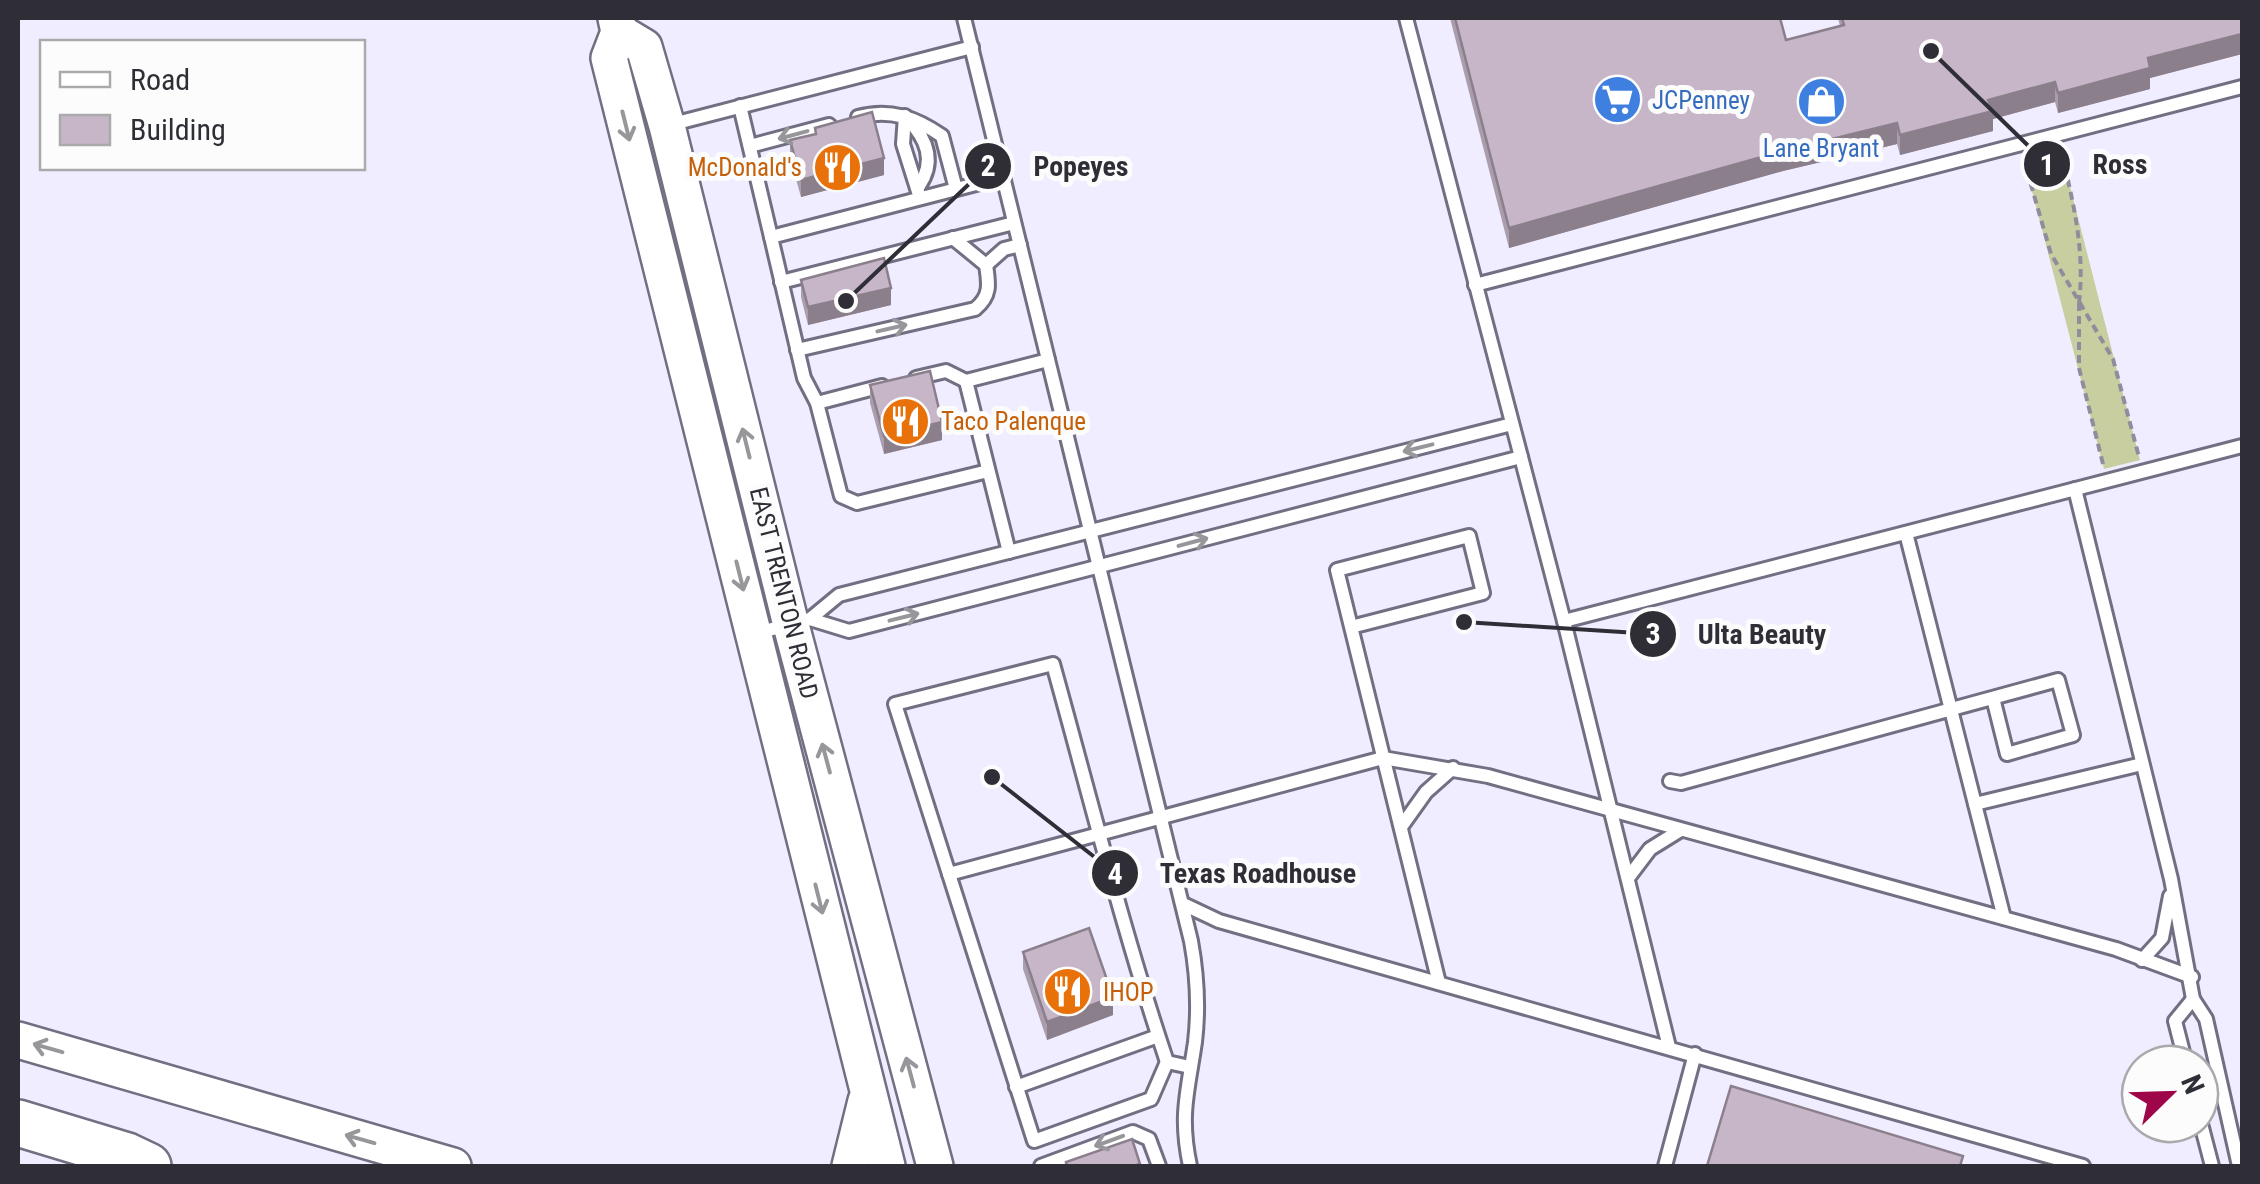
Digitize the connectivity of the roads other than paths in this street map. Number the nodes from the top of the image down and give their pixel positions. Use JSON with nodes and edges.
{"nodes":[{"id":1,"x":964,"y":18,"type":"edge"},
{"id":2,"x":1406,"y":18,"type":"edge"},
{"id":3,"x":618,"y":25,"type":"edge"},
{"id":4,"x":972,"y":47,"type":"junction"},
{"id":5,"x":2242,"y":87,"type":"edge"},
{"id":6,"x":740,"y":106,"type":"junction"},
{"id":7,"x":906,"y":116,"type":"junction"},
{"id":8,"x":666,"y":126,"type":"junction"},
{"id":9,"x":750,"y":146,"type":"junction"},
{"id":10,"x":1004,"y":177,"type":"junction"},
{"id":11,"x":956,"y":189,"type":"junction"},
{"id":12,"x":920,"y":192,"type":"junction"},
{"id":13,"x":1014,"y":223,"type":"junction"},
{"id":14,"x":771,"y":237,"type":"junction"},
{"id":15,"x":953,"y":238,"type":"junction"},
{"id":16,"x":1020,"y":245,"type":"junction"},
{"id":17,"x":986,"y":265,"type":"junction"},
{"id":18,"x":782,"y":282,"type":"junction"},
{"id":19,"x":1475,"y":286,"type":"junction"},
{"id":20,"x":797,"y":350,"type":"junction"},
{"id":21,"x":1048,"y":360,"type":"junction"},
{"id":22,"x":909,"y":380,"type":"edge"},
{"id":23,"x":966,"y":381,"type":"junction"},
{"id":24,"x":890,"y":384,"type":"edge"},
{"id":25,"x":817,"y":403,"type":"junction"},
{"id":26,"x":1512,"y":424,"type":"junction"},
{"id":27,"x":2242,"y":446,"type":"edge"},
{"id":28,"x":1521,"y":457,"type":"junction"},
{"id":29,"x":988,"y":471,"type":"junction"},
{"id":30,"x":2074,"y":489,"type":"junction"},
{"id":31,"x":1090,"y":532,"type":"junction"},
{"id":32,"x":1906,"y":532,"type":"junction"},
{"id":33,"x":1009,"y":552,"type":"junction"},
{"id":34,"x":1099,"y":567,"type":"junction"},
{"id":35,"x":1564,"y":621,"type":"junction"},
{"id":36,"x":801,"y":622,"type":"junction"},
{"id":37,"x":1351,"y":627,"type":"junction"},
{"id":38,"x":754,"y":634,"type":"junction"},
{"id":39,"x":1992,"y":698,"type":"junction"},
{"id":40,"x":1951,"y":709,"type":"junction"},
{"id":41,"x":1383,"y":758,"type":"junction"},
{"id":42,"x":2142,"y":764,"type":"junction"},
{"id":43,"x":1453,"y":768,"type":"junction"},
{"id":44,"x":1670,"y":781,"type":"dead end"},
{"id":45,"x":1975,"y":804,"type":"junction"},
{"id":46,"x":1612,"y":812,"type":"junction"},
{"id":47,"x":1161,"y":814,"type":"junction"},
{"id":48,"x":1401,"y":827,"type":"junction"},
{"id":49,"x":1679,"y":830,"type":"junction"},
{"id":50,"x":1100,"y":832,"type":"junction"},
{"id":51,"x":950,"y":874,"type":"junction"},
{"id":52,"x":1628,"y":878,"type":"junction"},
{"id":53,"x":2171,"y":879,"type":"junction"},
{"id":54,"x":1183,"y":904,"type":"junction"},
{"id":55,"x":2004,"y":918,"type":"junction"},
{"id":56,"x":2142,"y":960,"type":"junction"},
{"id":57,"x":2192,"y":978,"type":"junction"},
{"id":58,"x":1440,"y":983,"type":"junction"},
{"id":59,"x":2194,"y":1000,"type":"junction"},
{"id":60,"x":1158,"y":1036,"type":"junction"},
{"id":61,"x":18,"y":1040,"type":"edge"},
{"id":62,"x":2181,"y":1044,"type":"edge"},
{"id":63,"x":1670,"y":1046,"type":"junction"},
{"id":64,"x":1695,"y":1054,"type":"junction"},
{"id":65,"x":1167,"y":1062,"type":"junction"},
{"id":66,"x":1190,"y":1067,"type":"junction"},
{"id":67,"x":1016,"y":1086,"type":"junction"},
{"id":68,"x":868,"y":1090,"type":"junction"},
{"id":69,"x":18,"y":1124,"type":"edge"},
{"id":70,"x":1034,"y":1141,"type":"junction"},
{"id":71,"x":18,"y":1148,"type":"edge"},
{"id":72,"x":2036,"y":1162,"type":"edge"},
{"id":73,"x":86,"y":1166,"type":"edge"},
{"id":74,"x":148,"y":1166,"type":"edge"},
{"id":75,"x":453,"y":1166,"type":"edge"},
{"id":76,"x":850,"y":1166,"type":"edge"},
{"id":77,"x":887,"y":1166,"type":"edge"},
{"id":78,"x":934,"y":1166,"type":"edge"},
{"id":79,"x":1041,"y":1166,"type":"edge"},
{"id":80,"x":1159,"y":1166,"type":"edge"},
{"id":81,"x":1190,"y":1166,"type":"edge"},
{"id":82,"x":1665,"y":1166,"type":"edge"},
{"id":83,"x":2083,"y":1166,"type":"edge"},
{"id":84,"x":2239,"y":1166,"type":"edge"}],
"edges":[{"from":1,"to":4,"type":"lane"},
{"from":2,"to":19,"type":"lane"},
{"from":3,"to":8,"type":"main road","name":"EAST TRENTON ROAD"},
{"from":3,"to":38,"type":"main road","name":"EAST TRENTON ROAD","one_way":true},
{"from":4,"to":6,"type":"lane"},
{"from":4,"to":10,"type":"lane"},
{"from":5,"to":19,"type":"lane"},
{"from":6,"to":8,"type":"lane"},
{"from":6,"to":9,"type":"lane"},
{"from":7,"to":9,"type":"lane","one_way":true},
{"from":7,"to":11,"type":"lane"},
{"from":7,"to":12,"type":"lane"},
{"from":7,"to":12,"type":"lane"},
{"from":36,"to":8,"type":"main road","name":"EAST TRENTON ROAD","one_way":true},
{"from":9,"to":14,"type":"lane"},
{"from":10,"to":11,"type":"lane"},
{"from":10,"to":13,"type":"lane"},
{"from":11,"to":12,"type":"lane"},
{"from":12,"to":14,"type":"lane"},
{"from":13,"to":15,"type":"lane"},
{"from":13,"to":16,"type":"lane"},
{"from":14,"to":18,"type":"lane"},
{"from":15,"to":17,"type":"lane"},
{"from":15,"to":18,"type":"lane"},
{"from":16,"to":17,"type":"lane"},
{"from":16,"to":21,"type":"lane"},
{"from":20,"to":17,"type":"lane","one_way":true},
{"from":18,"to":20,"type":"lane"},
{"from":19,"to":26,"type":"lane"},
{"from":20,"to":25,"type":"lane"},
{"from":21,"to":23,"type":"lane"},
{"from":21,"to":31,"type":"lane"},
{"from":22,"to":23,"type":"lane"},
{"from":23,"to":29,"type":"lane"},
{"from":24,"to":25,"type":"lane"},
{"from":25,"to":29,"type":"lane"},
{"from":26,"to":28,"type":"lane"},
{"from":26,"to":31,"type":"lane","one_way":true},
{"from":27,"to":30,"type":"lane"},
{"from":34,"to":28,"type":"lane","one_way":true},
{"from":28,"to":35,"type":"lane"},
{"from":29,"to":33,"type":"lane"},
{"from":30,"to":32,"type":"lane"},
{"from":30,"to":42,"type":"lane"},
{"from":31,"to":33,"type":"lane"},
{"from":31,"to":34,"type":"lane"},
{"from":32,"to":35,"type":"lane"},
{"from":32,"to":40,"type":"lane"},
{"from":33,"to":36,"type":"lane"},
{"from":36,"to":34,"type":"lane","one_way":true},
{"from":34,"to":47,"type":"lane"},
{"from":35,"to":46,"type":"lane"},
{"from":36,"to":38,"type":"lane"},
{"from":78,"to":36,"type":"main road","name":"EAST TRENTON ROAD","one_way":true},
{"from":37,"to":37,"type":"lane"},
{"from":37,"to":41,"type":"lane"},
{"from":38,"to":68,"type":"main road","name":"EAST TRENTON ROAD","one_way":true},
{"from":39,"to":39,"type":"lane"},
{"from":39,"to":40,"type":"lane"},
{"from":40,"to":44,"type":"lane"},
{"from":40,"to":45,"type":"lane"},
{"from":41,"to":43,"type":"lane"},
{"from":41,"to":47,"type":"lane"},
{"from":41,"to":48,"type":"lane"},
{"from":42,"to":45,"type":"lane"},
{"from":42,"to":53,"type":"lane"},
{"from":43,"to":46,"type":"lane"},
{"from":43,"to":48,"type":"lane"},
{"from":45,"to":55,"type":"lane"},
{"from":46,"to":49,"type":"lane"},
{"from":46,"to":52,"type":"lane"},
{"from":47,"to":50,"type":"lane"},
{"from":47,"to":54,"type":"lane"},
{"from":48,"to":58,"type":"lane"},
{"from":49,"to":52,"type":"lane"},
{"from":49,"to":55,"type":"lane"},
{"from":50,"to":51,"type":"lane"},
{"from":50,"to":51,"type":"lane"},
{"from":50,"to":60,"type":"lane"},
{"from":51,"to":67,"type":"lane"},
{"from":52,"to":63,"type":"lane"},
{"from":53,"to":56,"type":"lane"},
{"from":53,"to":57,"type":"lane"},
{"from":54,"to":58,"type":"lane"},
{"from":54,"to":66,"type":"lane"},
{"from":55,"to":56,"type":"lane"},
{"from":56,"to":57,"type":"lane"},
{"from":57,"to":59,"type":"lane"},
{"from":58,"to":63,"type":"lane"},
{"from":59,"to":62,"type":"lane"},
{"from":59,"to":84,"type":"lane"},
{"from":60,"to":65,"type":"lane"},
{"from":60,"to":67,"type":"lane"},
{"from":75,"to":61,"type":"main road","one_way":true},
{"from":63,"to":64,"type":"lane"},
{"from":64,"to":72,"type":"lane"},
{"from":64,"to":82,"type":"lane"},
{"from":65,"to":66,"type":"lane"},
{"from":65,"to":70,"type":"lane"},
{"from":66,"to":81,"type":"lane"},
{"from":67,"to":70,"type":"lane"},
{"from":68,"to":76,"type":"main road"},
{"from":68,"to":77,"type":"main road","name":"EAST TRENTON ROAD"},
{"from":69,"to":74,"type":"highway"},
{"from":70,"to":79,"type":"lane"},
{"from":71,"to":73,"type":"highway"},
{"from":72,"to":83,"type":"lane"},
{"from":80,"to":79,"type":"lane","one_way":true}]}
